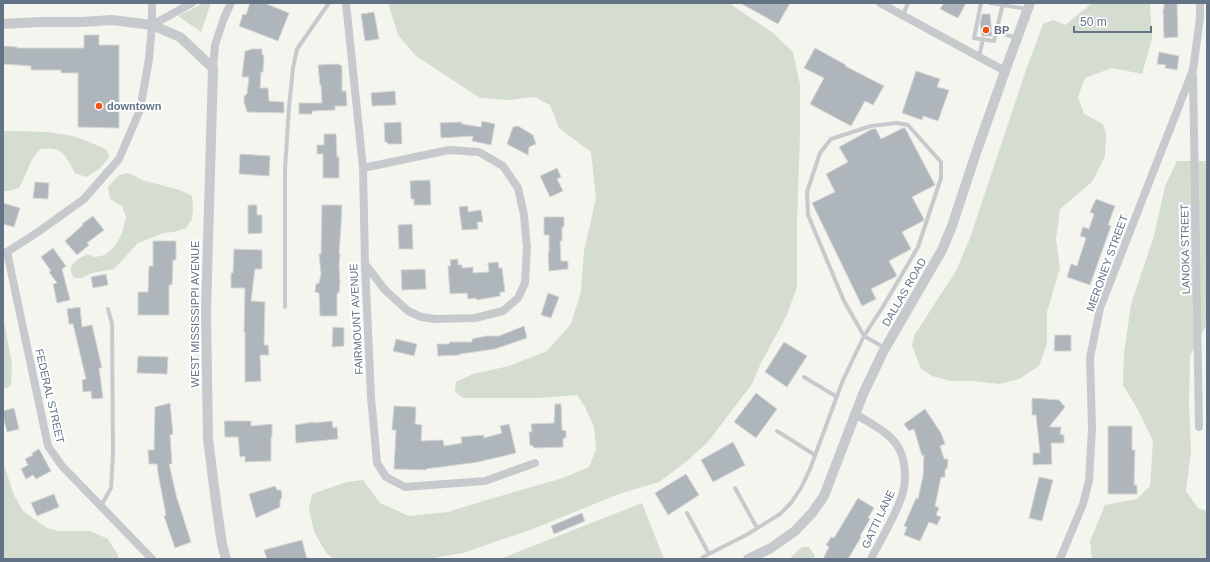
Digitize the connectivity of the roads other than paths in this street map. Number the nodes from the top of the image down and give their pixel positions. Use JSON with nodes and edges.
{"nodes":[{"id":1,"x":152,"y":3,"type":"edge"},
{"id":2,"x":192,"y":3,"type":"edge"},
{"id":3,"x":231,"y":3,"type":"edge"},
{"id":4,"x":329,"y":3,"type":"edge"},
{"id":5,"x":346,"y":3,"type":"edge"},
{"id":6,"x":880,"y":3,"type":"edge"},
{"id":7,"x":908,"y":3,"type":"edge"},
{"id":8,"x":981,"y":3,"type":"edge"},
{"id":9,"x":990,"y":3,"type":"edge"},
{"id":10,"x":1200,"y":3,"type":"edge"},
{"id":11,"x":1002,"y":4,"type":"edge"},
{"id":12,"x":1029,"y":6,"type":"edge"},
{"id":13,"x":902,"y":15,"type":"junction"},
{"id":14,"x":3,"y":24,"type":"edge"},
{"id":15,"x":991,"y":24,"type":"dead end"},
{"id":16,"x":998,"y":24,"type":"junction"},
{"id":17,"x":152,"y":25,"type":"junction"},
{"id":18,"x":996,"y":32,"type":"junction"},
{"id":19,"x":1017,"y":38,"type":"junction"},
{"id":20,"x":983,"y":39,"type":"junction"},
{"id":21,"x":979,"y":57,"type":"junction"},
{"id":22,"x":213,"y":68,"type":"junction"},
{"id":23,"x":1193,"y":70,"type":"junction"},
{"id":24,"x":1005,"y":71,"type":"junction"},
{"id":25,"x":363,"y":168,"type":"junction"},
{"id":26,"x":5,"y":251,"type":"edge"},
{"id":27,"x":365,"y":264,"type":"junction"},
{"id":28,"x":286,"y":307,"type":"dead end"},
{"id":29,"x":108,"y":309,"type":"dead end"},
{"id":30,"x":864,"y":336,"type":"junction"},
{"id":31,"x":885,"y":348,"type":"junction"},
{"id":32,"x":804,"y":377,"type":"dead end"},
{"id":33,"x":837,"y":397,"type":"junction"},
{"id":34,"x":855,"y":414,"type":"junction"},
{"id":35,"x":1199,"y":427,"type":"dead end"},
{"id":36,"x":777,"y":431,"type":"dead end"},
{"id":37,"x":815,"y":455,"type":"junction"},
{"id":38,"x":536,"y":463,"type":"dead end"},
{"id":39,"x":735,"y":488,"type":"dead end"},
{"id":40,"x":101,"y":506,"type":"junction"},
{"id":41,"x":686,"y":512,"type":"dead end"},
{"id":42,"x":757,"y":528,"type":"junction"},
{"id":43,"x":708,"y":554,"type":"junction"},
{"id":44,"x":152,"y":559,"type":"edge"},
{"id":45,"x":226,"y":559,"type":"edge"},
{"id":46,"x":702,"y":559,"type":"edge"},
{"id":47,"x":748,"y":559,"type":"edge"},
{"id":48,"x":871,"y":559,"type":"edge"},
{"id":49,"x":1060,"y":559,"type":"edge"}],
"edges":[{"from":1,"to":17,"type":"street"},
{"from":2,"to":17,"type":"street"},
{"from":3,"to":22,"type":"street","name":"WEST MISSISSIPPI AVENUE"},
{"from":4,"to":28,"type":"lane"},
{"from":5,"to":25,"type":"street","name":"FAIRMOUNT AVENUE"},
{"from":6,"to":13,"type":"street"},
{"from":7,"to":13,"type":"lane"},
{"from":8,"to":20,"type":"lane"},
{"from":9,"to":11,"type":"lane"},
{"from":10,"to":23,"type":"street","name":"MERONEY STREET"},
{"from":11,"to":12,"type":"lane"},
{"from":11,"to":16,"type":"lane"},
{"from":12,"to":19,"type":"street","name":"DALLAS ROAD"},
{"from":13,"to":21,"type":"street"},
{"from":14,"to":17,"type":"street"},
{"from":15,"to":16,"type":"lane"},
{"from":16,"to":18,"type":"lane"},
{"from":17,"to":22,"type":"street"},
{"from":17,"to":26,"type":"street"},
{"from":18,"to":19,"type":"lane"},
{"from":18,"to":20,"type":"lane"},
{"from":19,"to":24,"type":"street","name":"DALLAS ROAD"},
{"from":20,"to":21,"type":"lane"},
{"from":21,"to":24,"type":"street"},
{"from":22,"to":45,"type":"street","name":"WEST MISSISSIPPI AVENUE"},
{"from":23,"to":35,"type":"street","name":"LANOKA STREET"},
{"from":23,"to":49,"type":"street","name":"MERONEY STREET"},
{"from":24,"to":31,"type":"street","name":"DALLAS ROAD"},
{"from":25,"to":27,"type":"street","name":"FAIRMOUNT AVENUE"},
{"from":25,"to":27,"type":"street"},
{"from":26,"to":40,"type":"street","name":"FEDERAL STREET"},
{"from":27,"to":38,"type":"street","name":"FAIRMOUNT AVENUE"},
{"from":29,"to":40,"type":"lane"},
{"from":30,"to":30,"type":"lane"},
{"from":30,"to":31,"type":"lane"},
{"from":30,"to":33,"type":"lane"},
{"from":31,"to":34,"type":"street","name":"DALLAS ROAD"},
{"from":32,"to":33,"type":"lane"},
{"from":33,"to":37,"type":"lane"},
{"from":34,"to":47,"type":"street","name":"DALLAS ROAD"},
{"from":34,"to":48,"type":"street","name":"GATTI LANE"},
{"from":36,"to":37,"type":"lane"},
{"from":37,"to":42,"type":"lane"},
{"from":39,"to":42,"type":"lane"},
{"from":40,"to":44,"type":"street","name":"FEDERAL STREET"},
{"from":41,"to":43,"type":"lane"},
{"from":42,"to":43,"type":"lane"},
{"from":43,"to":46,"type":"lane"}]}
